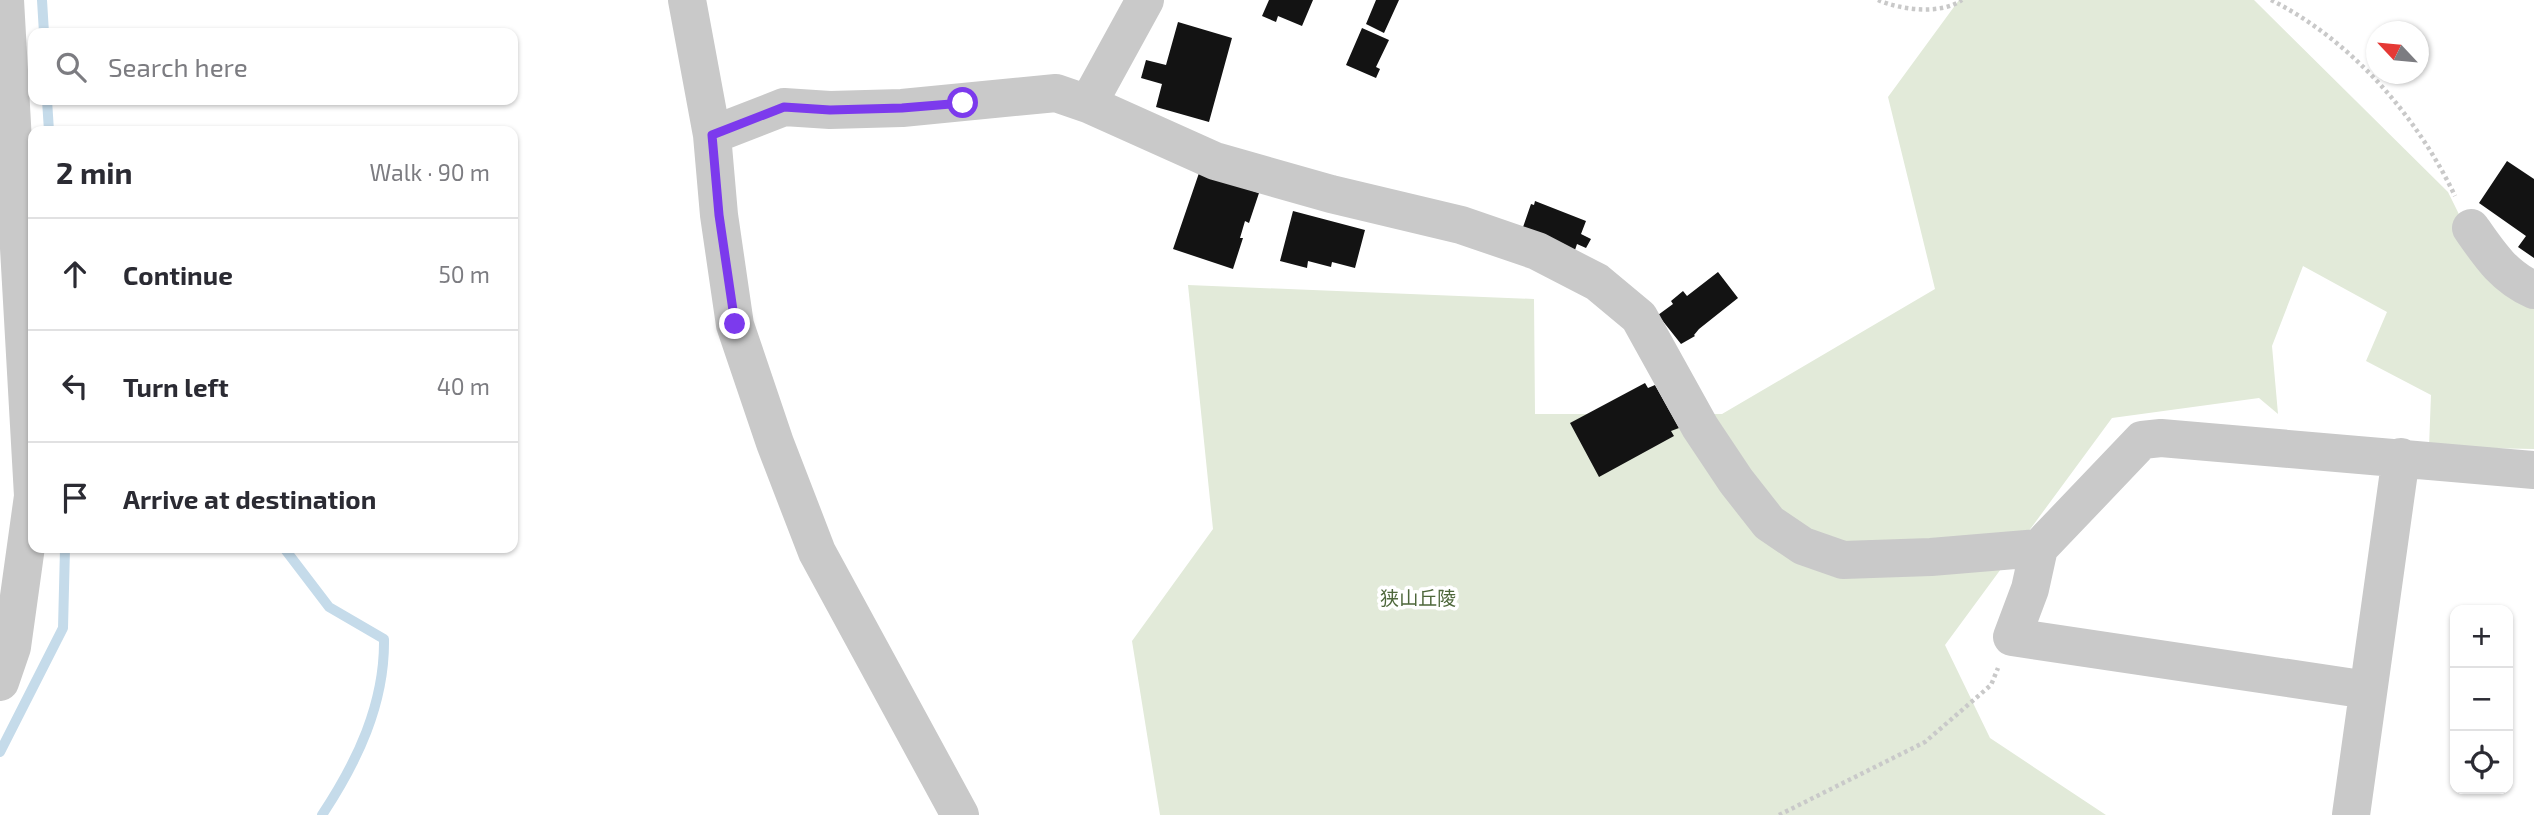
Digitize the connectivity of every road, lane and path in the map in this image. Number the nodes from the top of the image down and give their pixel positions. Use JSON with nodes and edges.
{"nodes":[{"id":1,"x":5,"y":0,"type":"edge"},
{"id":2,"x":688,"y":0,"type":"edge"},
{"id":3,"x":1145,"y":0,"type":"edge"},
{"id":4,"x":1878,"y":0,"type":"edge"},
{"id":5,"x":1962,"y":0,"type":"edge"},
{"id":6,"x":2271,"y":0,"type":"edge"},
{"id":7,"x":1088,"y":104,"type":"junction"},
{"id":8,"x":712,"y":135,"type":"junction"},
{"id":9,"x":2471,"y":228,"type":"joint"},
{"id":10,"x":2534,"y":290,"type":"edge"},
{"id":11,"x":28,"y":407,"type":"edge"},
{"id":12,"x":2401,"y":457,"type":"junction"},
{"id":13,"x":2534,"y":470,"type":"edge"},
{"id":14,"x":28,"y":532,"type":"edge"},
{"id":15,"x":2039,"y":548,"type":"junction"},
{"id":16,"x":2012,"y":637,"type":"junction"},
{"id":17,"x":0,"y":682,"type":"edge"},
{"id":18,"x":2368,"y":690,"type":"junction"},
{"id":19,"x":960,"y":815,"type":"edge"},
{"id":20,"x":1779,"y":815,"type":"edge"},
{"id":21,"x":2350,"y":815,"type":"edge"}],
"edges":[{"from":1,"to":11,"type":"street"},
{"from":2,"to":8,"type":"street"},
{"from":3,"to":7,"type":"street"},
{"from":4,"to":5,"type":"path"},
{"from":6,"to":9,"type":"path"},
{"from":7,"to":8,"type":"street"},
{"from":7,"to":15,"type":"street"},
{"from":8,"to":19,"type":"street"},
{"from":9,"to":10,"type":"street"},
{"from":12,"to":13,"type":"street"},
{"from":12,"to":15,"type":"street"},
{"from":12,"to":18,"type":"street"},
{"from":14,"to":17,"type":"street"},
{"from":15,"to":16,"type":"street"},
{"from":16,"to":18,"type":"street"},
{"from":16,"to":20,"type":"path"},
{"from":18,"to":21,"type":"street"}]}
